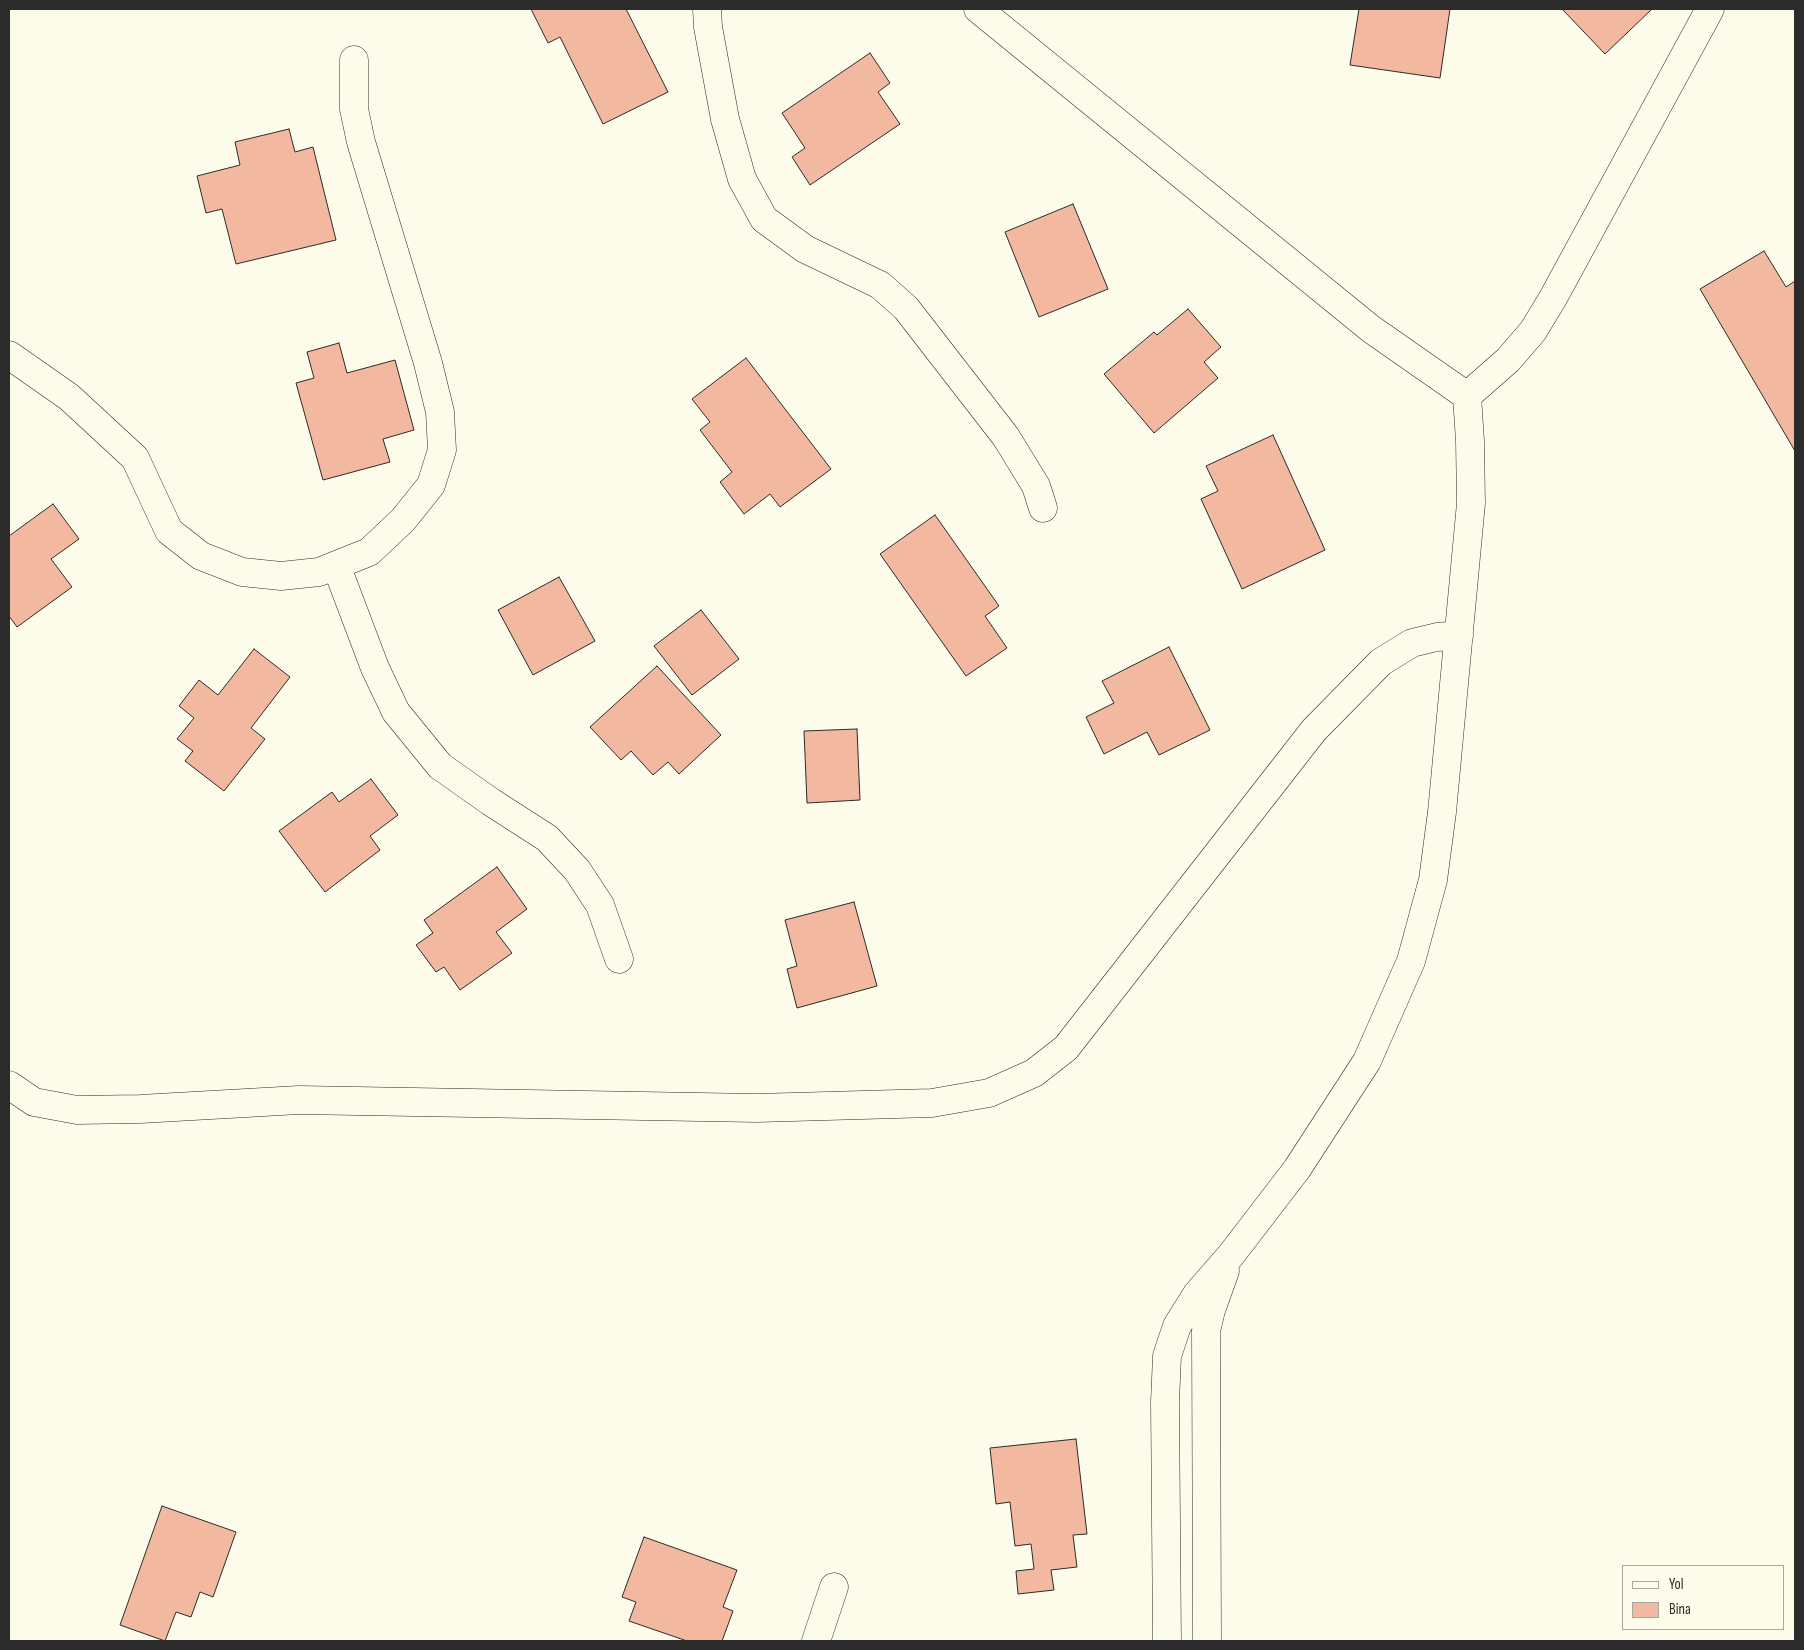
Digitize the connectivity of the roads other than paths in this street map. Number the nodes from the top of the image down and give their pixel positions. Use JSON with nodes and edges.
{"nodes":[{"id":1,"x":707,"y":9,"type":"edge"},
{"id":2,"x":978,"y":9,"type":"edge"},
{"id":3,"x":1710,"y":9,"type":"edge"},
{"id":4,"x":354,"y":60,"type":"dead end"},
{"id":5,"x":9,"y":355,"type":"edge"},
{"id":6,"x":1467,"y":396,"type":"junction"},
{"id":7,"x":1044,"y":508,"type":"dead end"},
{"id":8,"x":336,"y":565,"type":"junction"},
{"id":9,"x":1459,"y":635,"type":"junction"},
{"id":10,"x":619,"y":959,"type":"dead end"},
{"id":11,"x":9,"y":1085,"type":"edge"},
{"id":12,"x":1231,"y":1255,"type":"junction"},
{"id":13,"x":834,"y":1587,"type":"dead end"},
{"id":14,"x":816,"y":1641,"type":"edge"},
{"id":15,"x":1167,"y":1641,"type":"edge"},
{"id":16,"x":1206,"y":1641,"type":"edge"}],
"edges":[{"from":1,"to":7,"type":"street"},
{"from":2,"to":6,"type":"street"},
{"from":3,"to":6,"type":"street"},
{"from":4,"to":8,"type":"street"},
{"from":5,"to":8,"type":"street"},
{"from":6,"to":9,"type":"street"},
{"from":8,"to":10,"type":"street"},
{"from":9,"to":11,"type":"street"},
{"from":9,"to":12,"type":"street"},
{"from":12,"to":15,"type":"street"},
{"from":12,"to":16,"type":"street"},
{"from":13,"to":14,"type":"street"}]}
